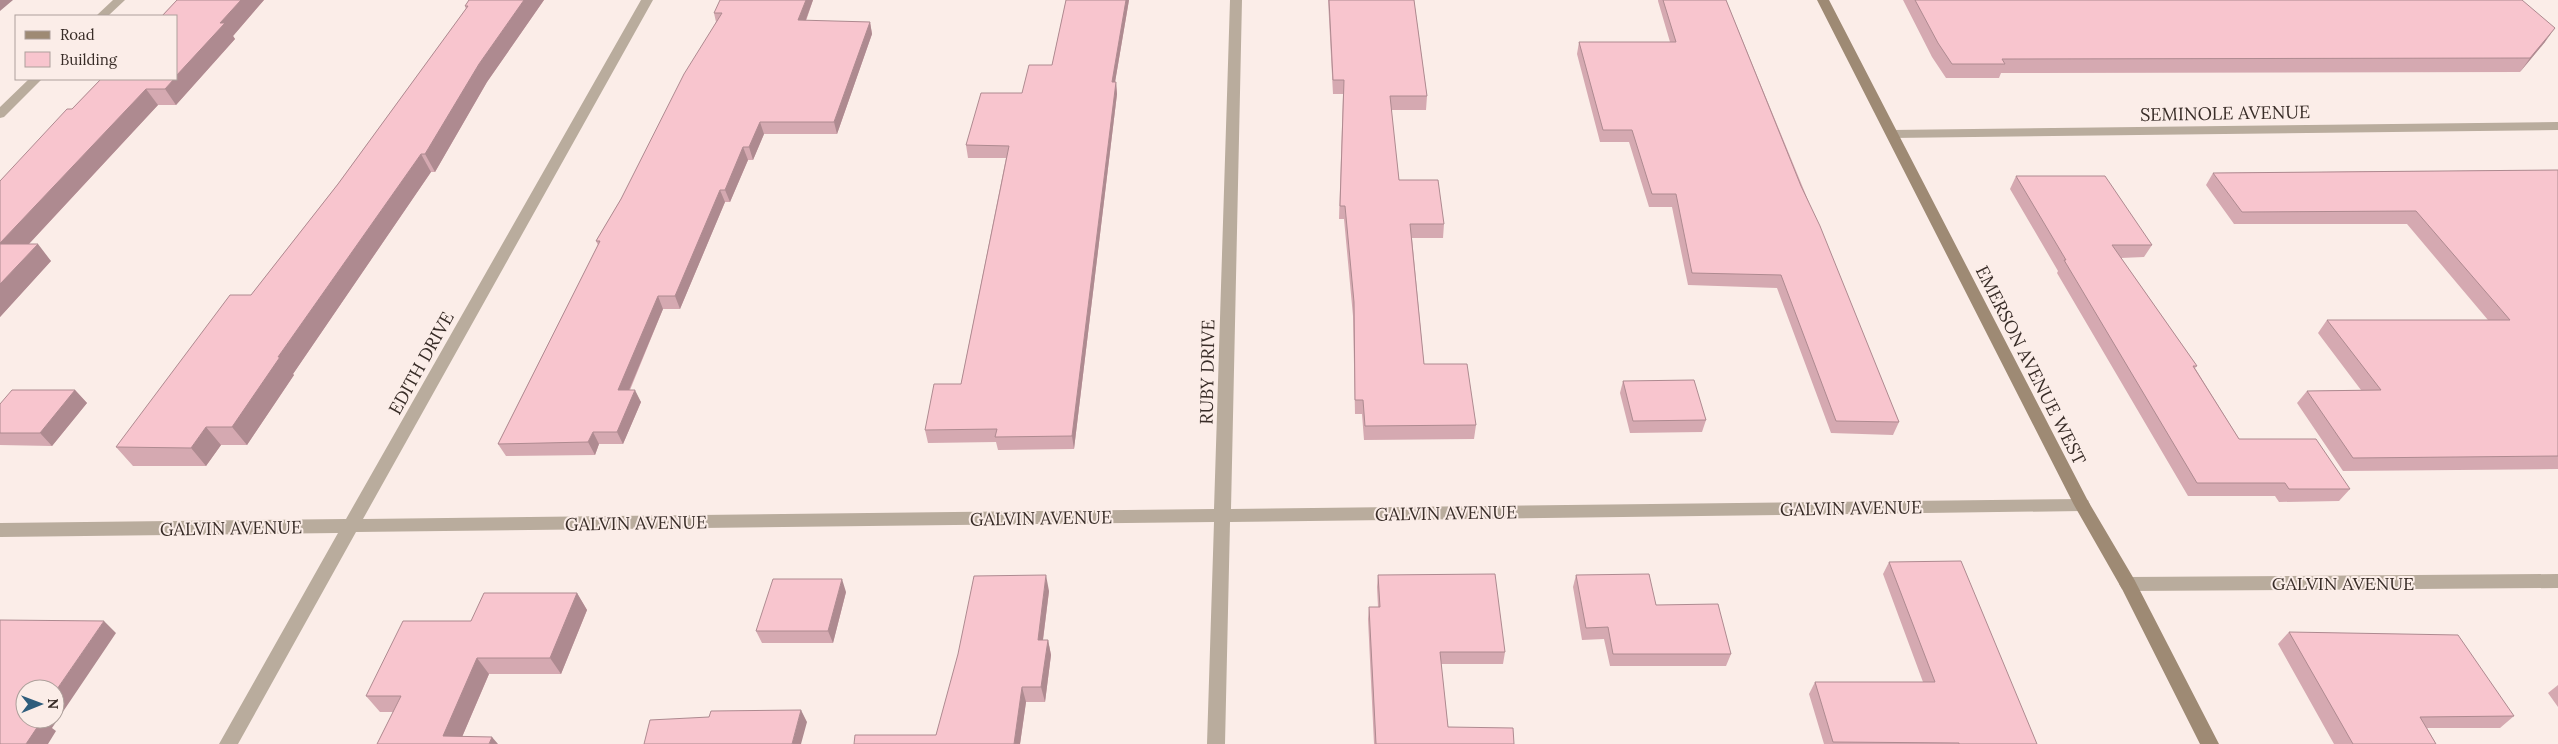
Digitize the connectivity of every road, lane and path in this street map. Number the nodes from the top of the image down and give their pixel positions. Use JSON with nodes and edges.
{"nodes":[{"id":1,"x":119,"y":0,"type":"edge"},
{"id":2,"x":648,"y":0,"type":"edge"},
{"id":3,"x":1236,"y":0,"type":"edge"},
{"id":4,"x":1823,"y":0,"type":"edge"},
{"id":5,"x":103,"y":15,"type":"edge"},
{"id":6,"x":35,"y":80,"type":"edge"},
{"id":7,"x":0,"y":114,"type":"edge"},
{"id":8,"x":2558,"y":126,"type":"edge"},
{"id":9,"x":1892,"y":134,"type":"junction"},
{"id":10,"x":2082,"y":505,"type":"junction"},
{"id":11,"x":1222,"y":516,"type":"junction"},
{"id":12,"x":351,"y":526,"type":"junction"},
{"id":13,"x":0,"y":530,"type":"edge"},
{"id":14,"x":2558,"y":581,"type":"edge"},
{"id":15,"x":2128,"y":584,"type":"junction"},
{"id":16,"x":228,"y":744,"type":"edge"},
{"id":17,"x":1216,"y":744,"type":"edge"},
{"id":18,"x":2210,"y":744,"type":"edge"}],
"edges":[{"from":1,"to":5,"type":"street"},
{"from":2,"to":12,"type":"street","name":"EDITH DRIVE"},
{"from":3,"to":11,"type":"street","name":"RUBY DRIVE"},
{"from":4,"to":9,"type":"street","name":"EMERSON AVENUE WEST"},
{"from":6,"to":7,"type":"street"},
{"from":8,"to":9,"type":"street","name":"SEMINOLE AVENUE"},
{"from":9,"to":10,"type":"street","name":"EMERSON AVENUE WEST"},
{"from":10,"to":11,"type":"street","name":"GALVIN AVENUE"},
{"from":10,"to":15,"type":"street","name":"EMERSON AVENUE WEST"},
{"from":11,"to":12,"type":"street","name":"GALVIN AVENUE"},
{"from":11,"to":17,"type":"street","name":"RUBY DRIVE"},
{"from":12,"to":13,"type":"street","name":"GALVIN AVENUE"},
{"from":12,"to":16,"type":"street","name":"EDITH DRIVE"},
{"from":14,"to":15,"type":"street","name":"GALVIN AVENUE"},
{"from":15,"to":18,"type":"street","name":"EMERSON AVENUE WEST"}]}
